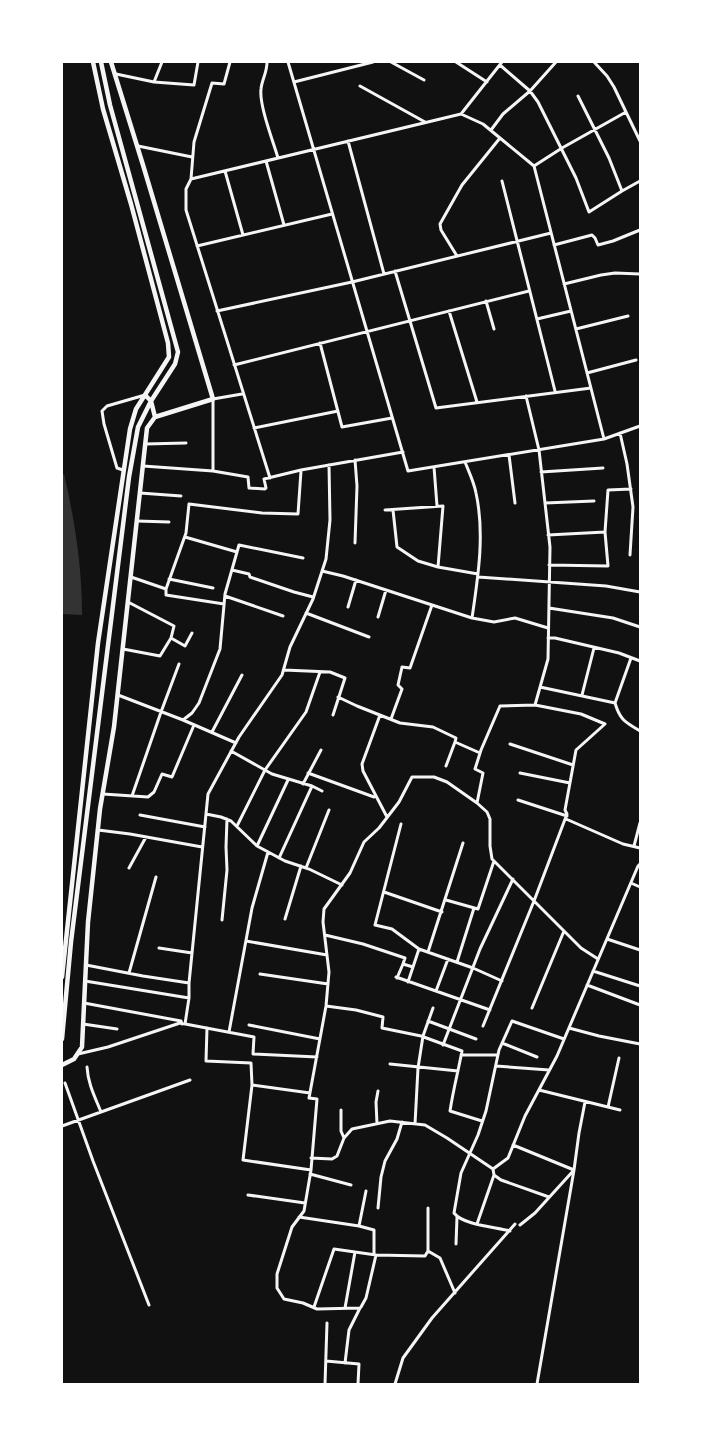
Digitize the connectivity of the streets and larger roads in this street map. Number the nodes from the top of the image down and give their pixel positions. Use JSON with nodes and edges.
{"nodes":[{"id":1,"x":93,"y":62,"type":"edge"},
{"id":2,"x":101,"y":62,"type":"edge"},
{"id":3,"x":162,"y":62,"type":"edge"},
{"id":4,"x":198,"y":62,"type":"edge"},
{"id":5,"x":230,"y":62,"type":"edge"},
{"id":6,"x":267,"y":62,"type":"edge"},
{"id":7,"x":288,"y":62,"type":"edge"},
{"id":8,"x":370,"y":62,"type":"edge"},
{"id":9,"x":391,"y":62,"type":"edge"},
{"id":10,"x":456,"y":62,"type":"edge"},
{"id":11,"x":556,"y":62,"type":"edge"},
{"id":12,"x":594,"y":62,"type":"edge"},
{"id":13,"x":112,"y":63,"type":"edge"},
{"id":14,"x":501,"y":63,"type":"edge"},
{"id":15,"x":114,"y":74,"type":"junction"},
{"id":16,"x":424,"y":80,"type":"dead end"},
{"id":17,"x":154,"y":82,"type":"junction"},
{"id":18,"x":294,"y":82,"type":"junction"},
{"id":19,"x":487,"y":82,"type":"junction"},
{"id":20,"x":360,"y":86,"type":"dead end"},
{"id":21,"x":530,"y":91,"type":"junction"},
{"id":22,"x":578,"y":96,"type":"dead end"},
{"id":23,"x":626,"y":112,"type":"junction"},
{"id":24,"x":461,"y":114,"type":"junction"},
{"id":25,"x":427,"y":123,"type":"junction"},
{"id":26,"x":490,"y":130,"type":"junction"},
{"id":27,"x":594,"y":130,"type":"junction"},
{"id":28,"x":500,"y":138,"type":"junction"},
{"id":29,"x":348,"y":141,"type":"junction"},
{"id":30,"x":640,"y":141,"type":"edge"},
{"id":31,"x":137,"y":146,"type":"junction"},
{"id":32,"x":562,"y":148,"type":"junction"},
{"id":33,"x":313,"y":150,"type":"junction"},
{"id":34,"x":192,"y":157,"type":"junction"},
{"id":35,"x":278,"y":158,"type":"junction"},
{"id":36,"x":266,"y":161,"type":"junction"},
{"id":37,"x":534,"y":166,"type":"junction"},
{"id":38,"x":225,"y":171,"type":"junction"},
{"id":39,"x":191,"y":179,"type":"junction"},
{"id":40,"x":502,"y":181,"type":"dead end"},
{"id":41,"x":640,"y":181,"type":"edge"},
{"id":42,"x":622,"y":191,"type":"junction"},
{"id":43,"x":332,"y":214,"type":"junction"},
{"id":44,"x":284,"y":225,"type":"junction"},
{"id":45,"x":640,"y":230,"type":"edge"},
{"id":46,"x":551,"y":233,"type":"junction"},
{"id":47,"x":243,"y":235,"type":"junction"},
{"id":48,"x":516,"y":241,"type":"junction"},
{"id":49,"x":554,"y":245,"type":"junction"},
{"id":50,"x":197,"y":246,"type":"junction"},
{"id":51,"x":457,"y":256,"type":"junction"},
{"id":52,"x":395,"y":271,"type":"junction"},
{"id":53,"x":384,"y":274,"type":"junction"},
{"id":54,"x":640,"y":274,"type":"edge"},
{"id":55,"x":352,"y":282,"type":"junction"},
{"id":56,"x":564,"y":284,"type":"junction"},
{"id":57,"x":529,"y":291,"type":"junction"},
{"id":58,"x":486,"y":302,"type":"junction"},
{"id":59,"x":217,"y":311,"type":"junction"},
{"id":60,"x":449,"y":311,"type":"junction"},
{"id":61,"x":571,"y":311,"type":"junction"},
{"id":62,"x":628,"y":316,"type":"dead end"},
{"id":63,"x":537,"y":319,"type":"junction"},
{"id":64,"x":410,"y":321,"type":"junction"},
{"id":65,"x":494,"y":329,"type":"dead end"},
{"id":66,"x":576,"y":329,"type":"junction"},
{"id":67,"x":367,"y":332,"type":"junction"},
{"id":68,"x":320,"y":344,"type":"junction"},
{"id":69,"x":636,"y":360,"type":"dead end"},
{"id":70,"x":234,"y":365,"type":"junction"},
{"id":71,"x":587,"y":373,"type":"junction"},
{"id":72,"x":591,"y":388,"type":"junction"},
{"id":73,"x":555,"y":392,"type":"junction"},
{"id":74,"x":145,"y":394,"type":"junction"},
{"id":75,"x":242,"y":394,"type":"junction"},
{"id":76,"x":526,"y":396,"type":"junction"},
{"id":77,"x":213,"y":399,"type":"junction"},
{"id":78,"x":151,"y":400,"type":"junction"},
{"id":79,"x":477,"y":402,"type":"junction"},
{"id":80,"x":338,"y":411,"type":"junction"},
{"id":81,"x":155,"y":417,"type":"junction"},
{"id":82,"x":392,"y":418,"type":"junction"},
{"id":83,"x":640,"y":426,"type":"edge"},
{"id":84,"x":253,"y":428,"type":"junction"},
{"id":85,"x":620,"y":433,"type":"junction"},
{"id":86,"x":604,"y":439,"type":"junction"},
{"id":87,"x":186,"y":443,"type":"dead end"},
{"id":88,"x":145,"y":444,"type":"junction"},
{"id":89,"x":539,"y":450,"type":"junction"},
{"id":90,"x":403,"y":452,"type":"junction"},
{"id":91,"x":509,"y":455,"type":"junction"},
{"id":92,"x":355,"y":460,"type":"junction"},
{"id":93,"x":465,"y":462,"type":"junction"},
{"id":94,"x":329,"y":465,"type":"junction"},
{"id":95,"x":143,"y":466,"type":"junction"},
{"id":96,"x":434,"y":467,"type":"junction"},
{"id":97,"x":603,"y":468,"type":"dead end"},
{"id":98,"x":123,"y":470,"type":"junction"},
{"id":99,"x":301,"y":470,"type":"junction"},
{"id":100,"x":213,"y":471,"type":"junction"},
{"id":101,"x":542,"y":472,"type":"junction"},
{"id":102,"x":270,"y":478,"type":"junction"},
{"id":103,"x":631,"y":489,"type":"junction"},
{"id":104,"x":140,"y":493,"type":"junction"},
{"id":105,"x":181,"y":496,"type":"dead end"},
{"id":106,"x":594,"y":501,"type":"dead end"},
{"id":107,"x":515,"y":503,"type":"dead end"},
{"id":108,"x":545,"y":503,"type":"junction"},
{"id":109,"x":437,"y":506,"type":"junction"},
{"id":110,"x":633,"y":507,"type":"junction"},
{"id":111,"x":640,"y":507,"type":"edge"},
{"id":112,"x":385,"y":510,"type":"dead end"},
{"id":113,"x":393,"y":510,"type":"junction"},
{"id":114,"x":137,"y":521,"type":"junction"},
{"id":115,"x":169,"y":522,"type":"dead end"},
{"id":116,"x":605,"y":532,"type":"junction"},
{"id":117,"x":548,"y":535,"type":"junction"},
{"id":118,"x":185,"y":537,"type":"junction"},
{"id":119,"x":355,"y":543,"type":"dead end"},
{"id":120,"x":237,"y":552,"type":"junction"},
{"id":121,"x":630,"y":555,"type":"dead end"},
{"id":122,"x":303,"y":558,"type":"dead end"},
{"id":123,"x":549,"y":565,"type":"junction"},
{"id":124,"x":438,"y":567,"type":"junction"},
{"id":125,"x":232,"y":570,"type":"junction"},
{"id":126,"x":322,"y":571,"type":"junction"},
{"id":127,"x":478,"y":576,"type":"junction"},
{"id":128,"x":131,"y":577,"type":"junction"},
{"id":129,"x":170,"y":579,"type":"junction"},
{"id":130,"x":356,"y":580,"type":"junction"},
{"id":131,"x":549,"y":582,"type":"junction"},
{"id":132,"x":213,"y":588,"type":"dead end"},
{"id":133,"x":166,"y":589,"type":"junction"},
{"id":134,"x":386,"y":590,"type":"junction"},
{"id":135,"x":640,"y":592,"type":"edge"},
{"id":136,"x":225,"y":596,"type":"junction"},
{"id":137,"x":313,"y":597,"type":"junction"},
{"id":138,"x":128,"y":602,"type":"junction"},
{"id":139,"x":224,"y":604,"type":"junction"},
{"id":140,"x":432,"y":605,"type":"junction"},
{"id":141,"x":348,"y":607,"type":"dead end"},
{"id":142,"x":549,"y":608,"type":"junction"},
{"id":143,"x":306,"y":613,"type":"junction"},
{"id":144,"x":283,"y":616,"type":"dead end"},
{"id":145,"x":378,"y":617,"type":"dead end"},
{"id":146,"x":472,"y":618,"type":"junction"},
{"id":147,"x":640,"y":627,"type":"edge"},
{"id":148,"x":548,"y":628,"type":"junction"},
{"id":149,"x":192,"y":633,"type":"dead end"},
{"id":150,"x":369,"y":637,"type":"dead end"},
{"id":151,"x":171,"y":638,"type":"junction"},
{"id":152,"x":548,"y":638,"type":"junction"},
{"id":153,"x":594,"y":648,"type":"junction"},
{"id":154,"x":123,"y":649,"type":"junction"},
{"id":155,"x":631,"y":658,"type":"junction"},
{"id":156,"x":640,"y":661,"type":"edge"},
{"id":157,"x":179,"y":664,"type":"dead end"},
{"id":158,"x":284,"y":669,"type":"junction"},
{"id":159,"x":320,"y":672,"type":"junction"},
{"id":160,"x":242,"y":675,"type":"dead end"},
{"id":161,"x":540,"y":687,"type":"junction"},
{"id":162,"x":118,"y":695,"type":"junction"},
{"id":163,"x":582,"y":696,"type":"junction"},
{"id":164,"x":338,"y":697,"type":"junction"},
{"id":165,"x":615,"y":703,"type":"junction"},
{"id":166,"x":535,"y":705,"type":"junction"},
{"id":167,"x":161,"y":712,"type":"junction"},
{"id":168,"x":333,"y":715,"type":"dead end"},
{"id":169,"x":380,"y":715,"type":"junction"},
{"id":170,"x":391,"y":719,"type":"junction"},
{"id":171,"x":183,"y":720,"type":"junction"},
{"id":172,"x":194,"y":725,"type":"junction"},
{"id":173,"x":640,"y":730,"type":"edge"},
{"id":174,"x":211,"y":733,"type":"junction"},
{"id":175,"x":455,"y":742,"type":"junction"},
{"id":176,"x":236,"y":743,"type":"junction"},
{"id":177,"x":510,"y":744,"type":"dead end"},
{"id":178,"x":321,"y":750,"type":"dead end"},
{"id":179,"x":231,"y":751,"type":"junction"},
{"id":180,"x":480,"y":753,"type":"junction"},
{"id":181,"x":573,"y":765,"type":"junction"},
{"id":182,"x":446,"y":766,"type":"dead end"},
{"id":183,"x":264,"y":770,"type":"junction"},
{"id":184,"x":308,"y":773,"type":"junction"},
{"id":185,"x":520,"y":773,"type":"dead end"},
{"id":186,"x":288,"y":779,"type":"junction"},
{"id":187,"x":570,"y":783,"type":"junction"},
{"id":188,"x":303,"y":784,"type":"junction"},
{"id":189,"x":312,"y":786,"type":"junction"},
{"id":190,"x":322,"y":791,"type":"dead end"},
{"id":191,"x":103,"y":794,"type":"junction"},
{"id":192,"x":132,"y":796,"type":"junction"},
{"id":193,"x":376,"y":798,"type":"junction"},
{"id":194,"x":518,"y":800,"type":"dead end"},
{"id":195,"x":477,"y":803,"type":"junction"},
{"id":196,"x":329,"y":810,"type":"dead end"},
{"id":197,"x":206,"y":814,"type":"junction"},
{"id":198,"x":140,"y":815,"type":"dead end"},
{"id":199,"x":566,"y":817,"type":"junction"},
{"id":200,"x":387,"y":818,"type":"junction"},
{"id":201,"x":227,"y":819,"type":"junction"},
{"id":202,"x":640,"y":823,"type":"edge"},
{"id":203,"x":401,"y":824,"type":"dead end"},
{"id":204,"x":237,"y":826,"type":"junction"},
{"id":205,"x":204,"y":827,"type":"junction"},
{"id":206,"x":98,"y":830,"type":"junction"},
{"id":207,"x":84,"y":837,"type":"junction"},
{"id":208,"x":146,"y":837,"type":"junction"},
{"id":209,"x":97,"y":838,"type":"junction"},
{"id":210,"x":463,"y":843,"type":"dead end"},
{"id":211,"x":256,"y":846,"type":"junction"},
{"id":212,"x":634,"y":846,"type":"junction"},
{"id":213,"x":202,"y":847,"type":"junction"},
{"id":214,"x":640,"y":848,"type":"edge"},
{"id":215,"x":268,"y":852,"type":"junction"},
{"id":216,"x":279,"y":858,"type":"junction"},
{"id":217,"x":494,"y":861,"type":"junction"},
{"id":218,"x":640,"y":864,"type":"edge"},
{"id":219,"x":304,"y":867,"type":"junction"},
{"id":220,"x":129,"y":868,"type":"dead end"},
{"id":221,"x":156,"y":877,"type":"dead end"},
{"id":222,"x":513,"y":879,"type":"junction"},
{"id":223,"x":631,"y":883,"type":"junction"},
{"id":224,"x":342,"y":885,"type":"junction"},
{"id":225,"x":640,"y":887,"type":"edge"},
{"id":226,"x":384,"y":892,"type":"junction"},
{"id":227,"x":446,"y":900,"type":"junction"},
{"id":228,"x":534,"y":901,"type":"junction"},
{"id":229,"x":474,"y":908,"type":"junction"},
{"id":230,"x":442,"y":912,"type":"junction"},
{"id":231,"x":285,"y":919,"type":"dead end"},
{"id":232,"x":222,"y":920,"type":"dead end"},
{"id":233,"x":564,"y":931,"type":"junction"},
{"id":234,"x":325,"y":935,"type":"junction"},
{"id":235,"x":607,"y":939,"type":"junction"},
{"id":236,"x":246,"y":941,"type":"junction"},
{"id":237,"x":159,"y":948,"type":"dead end"},
{"id":238,"x":419,"y":949,"type":"junction"},
{"id":239,"x":640,"y":950,"type":"edge"},
{"id":240,"x":428,"y":952,"type":"junction"},
{"id":241,"x":192,"y":953,"type":"junction"},
{"id":242,"x":327,"y":955,"type":"junction"},
{"id":243,"x":447,"y":959,"type":"junction"},
{"id":244,"x":598,"y":959,"type":"junction"},
{"id":245,"x":457,"y":962,"type":"junction"},
{"id":246,"x":403,"y":964,"type":"junction"},
{"id":247,"x":86,"y":965,"type":"junction"},
{"id":248,"x":413,"y":967,"type":"junction"},
{"id":249,"x":473,"y":968,"type":"junction"},
{"id":250,"x":593,"y":971,"type":"junction"},
{"id":251,"x":129,"y":973,"type":"junction"},
{"id":252,"x":260,"y":974,"type":"dead end"},
{"id":253,"x":62,"y":977,"type":"edge"},
{"id":254,"x":85,"y":981,"type":"junction"},
{"id":255,"x":408,"y":981,"type":"junction"},
{"id":256,"x":502,"y":981,"type":"junction"},
{"id":257,"x":189,"y":983,"type":"junction"},
{"id":258,"x":328,"y":984,"type":"junction"},
{"id":259,"x":587,"y":985,"type":"junction"},
{"id":260,"x":640,"y":986,"type":"edge"},
{"id":261,"x":436,"y":991,"type":"junction"},
{"id":262,"x":189,"y":998,"type":"junction"},
{"id":263,"x":461,"y":1000,"type":"junction"},
{"id":264,"x":84,"y":1003,"type":"junction"},
{"id":265,"x":640,"y":1005,"type":"edge"},
{"id":266,"x":326,"y":1006,"type":"junction"},
{"id":267,"x":433,"y":1008,"type":"dead end"},
{"id":268,"x":532,"y":1008,"type":"dead end"},
{"id":269,"x":490,"y":1010,"type":"junction"},
{"id":270,"x":428,"y":1021,"type":"junction"},
{"id":271,"x":83,"y":1024,"type":"junction"},
{"id":272,"x":184,"y":1024,"type":"junction"},
{"id":273,"x":249,"y":1025,"type":"dead end"},
{"id":274,"x":483,"y":1026,"type":"dead end"},
{"id":275,"x":207,"y":1028,"type":"junction"},
{"id":276,"x":569,"y":1028,"type":"junction"},
{"id":277,"x":117,"y":1029,"type":"dead end"},
{"id":278,"x":449,"y":1029,"type":"junction"},
{"id":279,"x":229,"y":1032,"type":"junction"},
{"id":280,"x":423,"y":1036,"type":"junction"},
{"id":281,"x":320,"y":1039,"type":"junction"},
{"id":282,"x":476,"y":1039,"type":"dead end"},
{"id":283,"x":564,"y":1039,"type":"junction"},
{"id":284,"x":62,"y":1040,"type":"edge"},
{"id":285,"x":502,"y":1043,"type":"junction"},
{"id":286,"x":640,"y":1044,"type":"edge"},
{"id":287,"x":443,"y":1045,"type":"junction"},
{"id":288,"x":78,"y":1054,"type":"junction"},
{"id":289,"x":461,"y":1055,"type":"junction"},
{"id":290,"x":498,"y":1055,"type":"junction"},
{"id":291,"x":317,"y":1057,"type":"junction"},
{"id":292,"x":537,"y":1057,"type":"dead end"},
{"id":293,"x":619,"y":1058,"type":"dead end"},
{"id":294,"x":390,"y":1064,"type":"dead end"},
{"id":295,"x":62,"y":1065,"type":"edge"},
{"id":296,"x":496,"y":1066,"type":"junction"},
{"id":297,"x":87,"y":1067,"type":"dead end"},
{"id":298,"x":418,"y":1068,"type":"junction"},
{"id":299,"x":458,"y":1071,"type":"junction"},
{"id":300,"x":549,"y":1071,"type":"junction"},
{"id":301,"x":190,"y":1080,"type":"dead end"},
{"id":302,"x":65,"y":1083,"type":"dead end"},
{"id":303,"x":252,"y":1085,"type":"junction"},
{"id":304,"x":539,"y":1090,"type":"junction"},
{"id":305,"x":378,"y":1091,"type":"dead end"},
{"id":306,"x":310,"y":1093,"type":"junction"},
{"id":307,"x":585,"y":1102,"type":"junction"},
{"id":308,"x":608,"y":1107,"type":"junction"},
{"id":309,"x":341,"y":1110,"type":"dead end"},
{"id":310,"x":620,"y":1110,"type":"dead end"},
{"id":311,"x":101,"y":1112,"type":"junction"},
{"id":312,"x":79,"y":1120,"type":"junction"},
{"id":313,"x":482,"y":1121,"type":"junction"},
{"id":314,"x":402,"y":1122,"type":"junction"},
{"id":315,"x":377,"y":1124,"type":"junction"},
{"id":316,"x":415,"y":1124,"type":"junction"},
{"id":317,"x":62,"y":1126,"type":"edge"},
{"id":318,"x":344,"y":1138,"type":"junction"},
{"id":319,"x":513,"y":1145,"type":"junction"},
{"id":320,"x":470,"y":1153,"type":"junction"},
{"id":321,"x":311,"y":1158,"type":"junction"},
{"id":322,"x":493,"y":1169,"type":"junction"},
{"id":323,"x":574,"y":1170,"type":"junction"},
{"id":324,"x":310,"y":1172,"type":"junction"},
{"id":325,"x":494,"y":1175,"type":"junction"},
{"id":326,"x":351,"y":1185,"type":"dead end"},
{"id":327,"x":366,"y":1191,"type":"dead end"},
{"id":328,"x":248,"y":1195,"type":"dead end"},
{"id":329,"x":549,"y":1197,"type":"junction"},
{"id":330,"x":305,"y":1203,"type":"junction"},
{"id":331,"x":378,"y":1208,"type":"dead end"},
{"id":332,"x":428,"y":1208,"type":"dead end"},
{"id":333,"x":299,"y":1217,"type":"junction"},
{"id":334,"x":457,"y":1217,"type":"junction"},
{"id":335,"x":477,"y":1224,"type":"junction"},
{"id":336,"x":359,"y":1226,"type":"junction"},
{"id":337,"x":510,"y":1231,"type":"junction"},
{"id":338,"x":456,"y":1244,"type":"dead end"},
{"id":339,"x":428,"y":1251,"type":"junction"},
{"id":340,"x":355,"y":1252,"type":"junction"},
{"id":341,"x":375,"y":1254,"type":"junction"},
{"id":342,"x":455,"y":1293,"type":"junction"},
{"id":343,"x":148,"y":1305,"type":"dead end"},
{"id":344,"x":314,"y":1307,"type":"junction"},
{"id":345,"x":345,"y":1308,"type":"junction"},
{"id":346,"x":360,"y":1308,"type":"junction"},
{"id":347,"x":327,"y":1323,"type":"dead end"},
{"id":348,"x":326,"y":1361,"type":"junction"},
{"id":349,"x":345,"y":1363,"type":"junction"},
{"id":350,"x":325,"y":1384,"type":"edge"},
{"id":351,"x":358,"y":1384,"type":"edge"},
{"id":352,"x":395,"y":1384,"type":"edge"},
{"id":353,"x":537,"y":1384,"type":"edge"}],
"edges":[{"from":1,"to":74,"type":"street"},
{"from":2,"to":78,"type":"street"},
{"from":3,"to":17,"type":"street"},
{"from":4,"to":17,"type":"street"},
{"from":5,"to":34,"type":"street"},
{"from":6,"to":35,"type":"street"},
{"from":7,"to":18,"type":"street"},
{"from":8,"to":18,"type":"street"},
{"from":9,"to":16,"type":"street"},
{"from":10,"to":19,"type":"street"},
{"from":11,"to":21,"type":"street"},
{"from":12,"to":23,"type":"street"},
{"from":13,"to":15,"type":"street"},
{"from":14,"to":19,"type":"street"},
{"from":14,"to":21,"type":"street"},
{"from":15,"to":17,"type":"street"},
{"from":15,"to":31,"type":"street"},
{"from":18,"to":33,"type":"street"},
{"from":19,"to":24,"type":"street"},
{"from":20,"to":25,"type":"street"},
{"from":21,"to":26,"type":"street"},
{"from":21,"to":32,"type":"street"},
{"from":22,"to":27,"type":"street"},
{"from":23,"to":27,"type":"street"},
{"from":23,"to":30,"type":"street"},
{"from":24,"to":25,"type":"street"},
{"from":24,"to":26,"type":"street"},
{"from":25,"to":29,"type":"street"},
{"from":26,"to":28,"type":"street"},
{"from":27,"to":32,"type":"street"},
{"from":27,"to":42,"type":"street"},
{"from":28,"to":37,"type":"street"},
{"from":28,"to":51,"type":"street"},
{"from":29,"to":33,"type":"street"},
{"from":29,"to":53,"type":"street"},
{"from":31,"to":34,"type":"street"},
{"from":31,"to":77,"type":"street"},
{"from":32,"to":37,"type":"street"},
{"from":32,"to":42,"type":"street"},
{"from":33,"to":35,"type":"street"},
{"from":33,"to":43,"type":"street"},
{"from":34,"to":39,"type":"street"},
{"from":35,"to":36,"type":"street"},
{"from":36,"to":38,"type":"street"},
{"from":36,"to":44,"type":"street"},
{"from":37,"to":46,"type":"street"},
{"from":38,"to":39,"type":"street"},
{"from":38,"to":47,"type":"street"},
{"from":39,"to":50,"type":"street"},
{"from":40,"to":48,"type":"street"},
{"from":41,"to":42,"type":"street"},
{"from":43,"to":44,"type":"street"},
{"from":43,"to":55,"type":"street"},
{"from":44,"to":47,"type":"street"},
{"from":45,"to":49,"type":"street"},
{"from":46,"to":48,"type":"street"},
{"from":46,"to":49,"type":"street"},
{"from":47,"to":50,"type":"street"},
{"from":48,"to":51,"type":"street"},
{"from":48,"to":57,"type":"street"},
{"from":49,"to":56,"type":"street"},
{"from":50,"to":59,"type":"street"},
{"from":51,"to":52,"type":"street"},
{"from":52,"to":53,"type":"street"},
{"from":52,"to":64,"type":"street"},
{"from":53,"to":55,"type":"street"},
{"from":54,"to":56,"type":"street"},
{"from":55,"to":59,"type":"street"},
{"from":55,"to":67,"type":"street"},
{"from":56,"to":61,"type":"street"},
{"from":57,"to":58,"type":"street"},
{"from":57,"to":63,"type":"street"},
{"from":58,"to":60,"type":"street"},
{"from":58,"to":65,"type":"street"},
{"from":59,"to":70,"type":"street"},
{"from":60,"to":64,"type":"street"},
{"from":60,"to":79,"type":"street"},
{"from":61,"to":63,"type":"street"},
{"from":61,"to":66,"type":"street"},
{"from":62,"to":66,"type":"street"},
{"from":63,"to":73,"type":"street"},
{"from":64,"to":67,"type":"street"},
{"from":64,"to":79,"type":"street"},
{"from":66,"to":71,"type":"street"},
{"from":67,"to":68,"type":"street"},
{"from":67,"to":82,"type":"street"},
{"from":68,"to":70,"type":"street"},
{"from":68,"to":80,"type":"street"},
{"from":69,"to":71,"type":"street"},
{"from":70,"to":75,"type":"street"},
{"from":71,"to":72,"type":"street"},
{"from":72,"to":73,"type":"street"},
{"from":72,"to":86,"type":"street"},
{"from":73,"to":76,"type":"street"},
{"from":74,"to":78,"type":"street"},
{"from":74,"to":98,"type":"street"},
{"from":74,"to":98,"type":"street"},
{"from":75,"to":77,"type":"street"},
{"from":75,"to":84,"type":"street"},
{"from":76,"to":79,"type":"street"},
{"from":76,"to":89,"type":"street"},
{"from":77,"to":81,"type":"street"},
{"from":77,"to":100,"type":"street"},
{"from":78,"to":81,"type":"street"},
{"from":78,"to":207,"type":"street"},
{"from":80,"to":82,"type":"street"},
{"from":80,"to":84,"type":"street"},
{"from":81,"to":88,"type":"street"},
{"from":82,"to":90,"type":"street"},
{"from":83,"to":85,"type":"street"},
{"from":84,"to":102,"type":"street"},
{"from":85,"to":86,"type":"street"},
{"from":85,"to":103,"type":"street"},
{"from":86,"to":89,"type":"street"},
{"from":87,"to":88,"type":"street"},
{"from":88,"to":95,"type":"street"},
{"from":89,"to":91,"type":"street"},
{"from":89,"to":101,"type":"street"},
{"from":90,"to":92,"type":"street"},
{"from":90,"to":96,"type":"street"},
{"from":91,"to":93,"type":"street"},
{"from":91,"to":107,"type":"street"},
{"from":92,"to":94,"type":"street"},
{"from":92,"to":119,"type":"street"},
{"from":93,"to":96,"type":"street"},
{"from":93,"to":127,"type":"street"},
{"from":94,"to":99,"type":"street"},
{"from":94,"to":126,"type":"street"},
{"from":95,"to":100,"type":"street"},
{"from":95,"to":104,"type":"street"},
{"from":96,"to":109,"type":"street"},
{"from":97,"to":101,"type":"street"},
{"from":98,"to":253,"type":"street"},
{"from":99,"to":102,"type":"street"},
{"from":99,"to":118,"type":"street"},
{"from":100,"to":102,"type":"street"},
{"from":101,"to":108,"type":"street"},
{"from":103,"to":110,"type":"street"},
{"from":103,"to":116,"type":"street"},
{"from":104,"to":105,"type":"street"},
{"from":104,"to":114,"type":"street"},
{"from":106,"to":108,"type":"street"},
{"from":108,"to":117,"type":"street"},
{"from":109,"to":113,"type":"street"},
{"from":109,"to":124,"type":"street"},
{"from":110,"to":111,"type":"street"},
{"from":110,"to":121,"type":"street"},
{"from":112,"to":113,"type":"street"},
{"from":113,"to":124,"type":"street"},
{"from":114,"to":115,"type":"street"},
{"from":114,"to":128,"type":"street"},
{"from":116,"to":117,"type":"street"},
{"from":116,"to":123,"type":"street"},
{"from":117,"to":123,"type":"street"},
{"from":118,"to":120,"type":"street"},
{"from":118,"to":129,"type":"street"},
{"from":120,"to":122,"type":"street"},
{"from":120,"to":125,"type":"street"},
{"from":123,"to":131,"type":"street"},
{"from":124,"to":127,"type":"street"},
{"from":125,"to":136,"type":"street"},
{"from":125,"to":137,"type":"street"},
{"from":126,"to":130,"type":"street"},
{"from":126,"to":137,"type":"street"},
{"from":127,"to":131,"type":"street"},
{"from":127,"to":146,"type":"street"},
{"from":128,"to":133,"type":"street"},
{"from":128,"to":138,"type":"street"},
{"from":129,"to":132,"type":"street"},
{"from":129,"to":133,"type":"street"},
{"from":130,"to":134,"type":"street"},
{"from":130,"to":141,"type":"street"},
{"from":131,"to":135,"type":"street"},
{"from":131,"to":142,"type":"street"},
{"from":133,"to":139,"type":"street"},
{"from":134,"to":140,"type":"street"},
{"from":134,"to":145,"type":"street"},
{"from":136,"to":139,"type":"street"},
{"from":136,"to":144,"type":"street"},
{"from":137,"to":143,"type":"street"},
{"from":138,"to":151,"type":"street"},
{"from":138,"to":154,"type":"street"},
{"from":139,"to":171,"type":"street"},
{"from":140,"to":146,"type":"street"},
{"from":140,"to":170,"type":"street"},
{"from":142,"to":147,"type":"street"},
{"from":142,"to":148,"type":"street"},
{"from":143,"to":150,"type":"street"},
{"from":143,"to":158,"type":"street"},
{"from":146,"to":148,"type":"street"},
{"from":148,"to":152,"type":"street"},
{"from":149,"to":151,"type":"street"},
{"from":151,"to":154,"type":"street"},
{"from":152,"to":153,"type":"street"},
{"from":152,"to":161,"type":"street"},
{"from":153,"to":155,"type":"street"},
{"from":153,"to":163,"type":"street"},
{"from":154,"to":162,"type":"street"},
{"from":155,"to":156,"type":"street"},
{"from":155,"to":165,"type":"street"},
{"from":157,"to":167,"type":"street"},
{"from":158,"to":159,"type":"street"},
{"from":158,"to":176,"type":"street"},
{"from":159,"to":164,"type":"street"},
{"from":159,"to":183,"type":"street"},
{"from":160,"to":174,"type":"street"},
{"from":161,"to":163,"type":"street"},
{"from":161,"to":166,"type":"street"},
{"from":162,"to":167,"type":"street"},
{"from":162,"to":191,"type":"street"},
{"from":163,"to":165,"type":"street"},
{"from":164,"to":168,"type":"street"},
{"from":164,"to":169,"type":"street"},
{"from":165,"to":173,"type":"street"},
{"from":166,"to":180,"type":"street"},
{"from":166,"to":181,"type":"street"},
{"from":167,"to":171,"type":"street"},
{"from":167,"to":192,"type":"street"},
{"from":169,"to":170,"type":"street"},
{"from":169,"to":193,"type":"street"},
{"from":170,"to":175,"type":"street"},
{"from":171,"to":172,"type":"street"},
{"from":172,"to":174,"type":"street"},
{"from":172,"to":192,"type":"street"},
{"from":174,"to":176,"type":"street"},
{"from":175,"to":180,"type":"street"},
{"from":175,"to":182,"type":"street"},
{"from":176,"to":179,"type":"street"},
{"from":177,"to":181,"type":"street"},
{"from":178,"to":184,"type":"street"},
{"from":179,"to":183,"type":"street"},
{"from":179,"to":197,"type":"street"},
{"from":180,"to":195,"type":"street"},
{"from":181,"to":187,"type":"street"},
{"from":183,"to":186,"type":"street"},
{"from":183,"to":204,"type":"street"},
{"from":184,"to":188,"type":"street"},
{"from":184,"to":193,"type":"street"},
{"from":185,"to":187,"type":"street"},
{"from":186,"to":188,"type":"street"},
{"from":186,"to":211,"type":"street"},
{"from":187,"to":199,"type":"street"},
{"from":188,"to":189,"type":"street"},
{"from":189,"to":190,"type":"street"},
{"from":189,"to":216,"type":"street"},
{"from":191,"to":192,"type":"street"},
{"from":191,"to":206,"type":"street"},
{"from":193,"to":200,"type":"street"},
{"from":194,"to":199,"type":"street"},
{"from":195,"to":200,"type":"street"},
{"from":195,"to":217,"type":"street"},
{"from":196,"to":219,"type":"street"},
{"from":197,"to":201,"type":"street"},
{"from":197,"to":205,"type":"street"},
{"from":198,"to":205,"type":"street"},
{"from":199,"to":212,"type":"street"},
{"from":199,"to":228,"type":"street"},
{"from":200,"to":224,"type":"street"},
{"from":201,"to":204,"type":"street"},
{"from":201,"to":232,"type":"street"},
{"from":202,"to":212,"type":"street"},
{"from":203,"to":226,"type":"street"},
{"from":204,"to":211,"type":"street"},
{"from":205,"to":213,"type":"street"},
{"from":206,"to":208,"type":"street"},
{"from":206,"to":209,"type":"street"},
{"from":207,"to":209,"type":"street"},
{"from":207,"to":284,"type":"street"},
{"from":208,"to":213,"type":"street"},
{"from":208,"to":220,"type":"street"},
{"from":209,"to":247,"type":"street"},
{"from":210,"to":227,"type":"street"},
{"from":211,"to":215,"type":"street"},
{"from":212,"to":214,"type":"street"},
{"from":213,"to":241,"type":"street"},
{"from":215,"to":216,"type":"street"},
{"from":215,"to":236,"type":"street"},
{"from":216,"to":219,"type":"street"},
{"from":217,"to":222,"type":"street"},
{"from":217,"to":229,"type":"street"},
{"from":218,"to":223,"type":"street"},
{"from":219,"to":224,"type":"street"},
{"from":219,"to":231,"type":"street"},
{"from":221,"to":251,"type":"street"},
{"from":222,"to":228,"type":"street"},
{"from":222,"to":249,"type":"street"},
{"from":223,"to":225,"type":"street"},
{"from":223,"to":235,"type":"street"},
{"from":224,"to":234,"type":"street"},
{"from":226,"to":230,"type":"street"},
{"from":226,"to":238,"type":"street"},
{"from":227,"to":229,"type":"street"},
{"from":227,"to":230,"type":"street"},
{"from":228,"to":233,"type":"street"},
{"from":228,"to":256,"type":"street"},
{"from":229,"to":245,"type":"street"},
{"from":230,"to":240,"type":"street"},
{"from":233,"to":244,"type":"street"},
{"from":233,"to":268,"type":"street"},
{"from":234,"to":242,"type":"street"},
{"from":234,"to":246,"type":"street"},
{"from":235,"to":239,"type":"street"},
{"from":235,"to":244,"type":"street"},
{"from":236,"to":242,"type":"street"},
{"from":236,"to":279,"type":"street"},
{"from":237,"to":241,"type":"street"},
{"from":238,"to":240,"type":"street"},
{"from":238,"to":248,"type":"street"},
{"from":240,"to":243,"type":"street"},
{"from":241,"to":257,"type":"street"},
{"from":242,"to":258,"type":"street"},
{"from":243,"to":245,"type":"street"},
{"from":243,"to":261,"type":"street"},
{"from":244,"to":250,"type":"street"},
{"from":245,"to":249,"type":"street"},
{"from":246,"to":248,"type":"street"},
{"from":246,"to":255,"type":"street"},
{"from":247,"to":251,"type":"street"},
{"from":247,"to":254,"type":"street"},
{"from":248,"to":255,"type":"street"},
{"from":249,"to":256,"type":"street"},
{"from":249,"to":263,"type":"street"},
{"from":250,"to":259,"type":"street"},
{"from":250,"to":260,"type":"street"},
{"from":251,"to":257,"type":"street"},
{"from":252,"to":258,"type":"street"},
{"from":254,"to":262,"type":"street"},
{"from":254,"to":264,"type":"street"},
{"from":255,"to":261,"type":"street"},
{"from":256,"to":269,"type":"street"},
{"from":257,"to":262,"type":"street"},
{"from":258,"to":266,"type":"street"},
{"from":259,"to":265,"type":"street"},
{"from":259,"to":276,"type":"street"},
{"from":261,"to":263,"type":"street"},
{"from":262,"to":272,"type":"street"},
{"from":263,"to":269,"type":"street"},
{"from":263,"to":278,"type":"street"},
{"from":264,"to":271,"type":"street"},
{"from":264,"to":272,"type":"street"},
{"from":266,"to":280,"type":"street"},
{"from":266,"to":281,"type":"street"},
{"from":267,"to":270,"type":"street"},
{"from":269,"to":274,"type":"street"},
{"from":270,"to":278,"type":"street"},
{"from":270,"to":280,"type":"street"},
{"from":271,"to":277,"type":"street"},
{"from":271,"to":288,"type":"street"},
{"from":272,"to":275,"type":"street"},
{"from":272,"to":288,"type":"street"},
{"from":273,"to":281,"type":"street"},
{"from":275,"to":279,"type":"street"},
{"from":275,"to":303,"type":"street"},
{"from":276,"to":283,"type":"street"},
{"from":276,"to":286,"type":"street"},
{"from":278,"to":282,"type":"street"},
{"from":278,"to":287,"type":"street"},
{"from":279,"to":291,"type":"street"},
{"from":280,"to":287,"type":"street"},
{"from":280,"to":298,"type":"street"},
{"from":281,"to":291,"type":"street"},
{"from":283,"to":285,"type":"street"},
{"from":283,"to":300,"type":"street"},
{"from":285,"to":290,"type":"street"},
{"from":285,"to":292,"type":"street"},
{"from":287,"to":289,"type":"street"},
{"from":288,"to":295,"type":"street"},
{"from":289,"to":290,"type":"street"},
{"from":289,"to":299,"type":"street"},
{"from":290,"to":296,"type":"street"},
{"from":291,"to":306,"type":"street"},
{"from":293,"to":308,"type":"street"},
{"from":294,"to":298,"type":"street"},
{"from":296,"to":300,"type":"street"},
{"from":296,"to":313,"type":"street"},
{"from":297,"to":311,"type":"street"},
{"from":298,"to":299,"type":"street"},
{"from":298,"to":316,"type":"street"},
{"from":299,"to":313,"type":"street"},
{"from":300,"to":304,"type":"street"},
{"from":301,"to":311,"type":"street"},
{"from":302,"to":312,"type":"street"},
{"from":303,"to":306,"type":"street"},
{"from":303,"to":324,"type":"street"},
{"from":304,"to":307,"type":"street"},
{"from":304,"to":319,"type":"street"},
{"from":305,"to":315,"type":"street"},
{"from":306,"to":321,"type":"street"},
{"from":307,"to":308,"type":"street"},
{"from":307,"to":323,"type":"street"},
{"from":308,"to":310,"type":"street"},
{"from":309,"to":318,"type":"street"},
{"from":311,"to":312,"type":"street"},
{"from":312,"to":317,"type":"street"},
{"from":312,"to":343,"type":"street"},
{"from":313,"to":320,"type":"street"},
{"from":314,"to":315,"type":"street"},
{"from":314,"to":316,"type":"street"},
{"from":314,"to":331,"type":"street"},
{"from":315,"to":318,"type":"street"},
{"from":316,"to":320,"type":"street"},
{"from":318,"to":321,"type":"street"},
{"from":319,"to":322,"type":"street"},
{"from":319,"to":323,"type":"street"},
{"from":320,"to":322,"type":"street"},
{"from":320,"to":334,"type":"street"},
{"from":321,"to":324,"type":"street"},
{"from":322,"to":325,"type":"street"},
{"from":323,"to":329,"type":"street"},
{"from":323,"to":353,"type":"street"},
{"from":324,"to":326,"type":"street"},
{"from":324,"to":330,"type":"street"},
{"from":325,"to":329,"type":"street"},
{"from":325,"to":335,"type":"street"},
{"from":327,"to":336,"type":"street"},
{"from":328,"to":330,"type":"street"},
{"from":329,"to":337,"type":"street"},
{"from":330,"to":333,"type":"street"},
{"from":332,"to":339,"type":"street"},
{"from":333,"to":336,"type":"street"},
{"from":333,"to":344,"type":"street"},
{"from":334,"to":335,"type":"street"},
{"from":334,"to":338,"type":"street"},
{"from":335,"to":337,"type":"street"},
{"from":336,"to":341,"type":"street"},
{"from":337,"to":342,"type":"street"},
{"from":339,"to":341,"type":"street"},
{"from":339,"to":342,"type":"street"},
{"from":340,"to":341,"type":"street"},
{"from":340,"to":344,"type":"street"},
{"from":340,"to":345,"type":"street"},
{"from":341,"to":346,"type":"street"},
{"from":342,"to":352,"type":"street"},
{"from":344,"to":345,"type":"street"},
{"from":345,"to":346,"type":"street"},
{"from":346,"to":349,"type":"street"},
{"from":347,"to":348,"type":"street"},
{"from":348,"to":349,"type":"street"},
{"from":348,"to":350,"type":"street"},
{"from":349,"to":351,"type":"street"}]}
